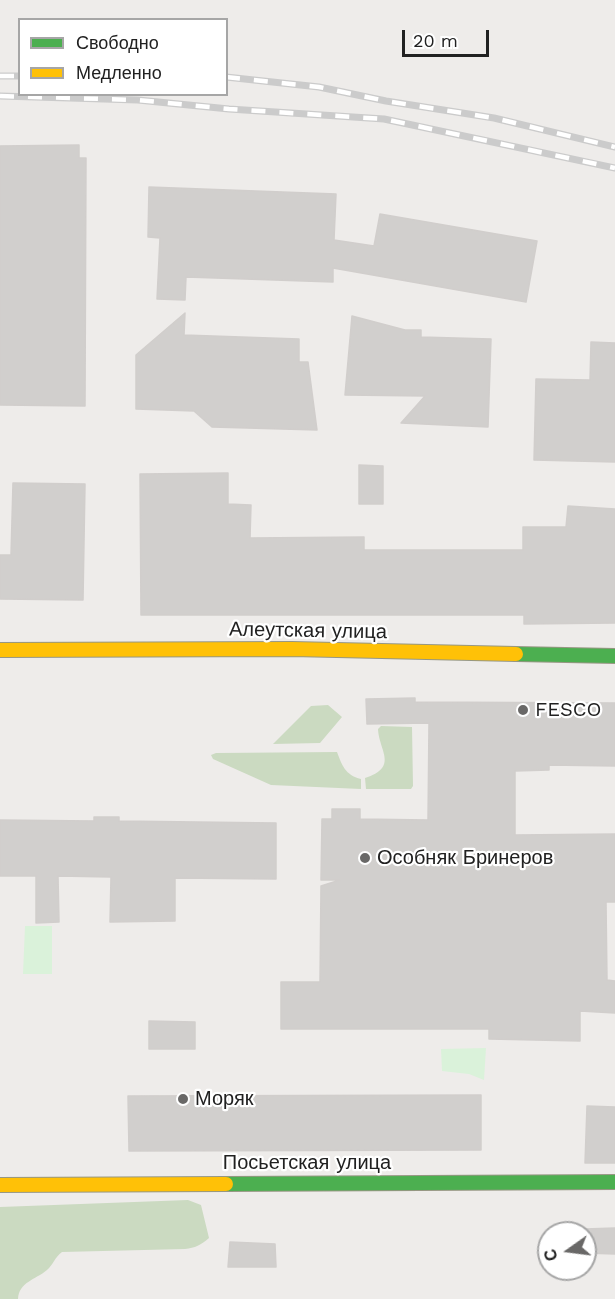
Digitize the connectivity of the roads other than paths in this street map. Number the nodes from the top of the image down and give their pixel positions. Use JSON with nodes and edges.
{"nodes":[{"id":1,"x":0,"y":650,"type":"edge"},
{"id":2,"x":615,"y":656,"type":"edge"},
{"id":3,"x":615,"y":1182,"type":"edge"},
{"id":4,"x":0,"y":1185,"type":"edge"}],
"edges":[{"from":1,"to":2,"type":"main road","name":"Алеутская улица"},
{"from":3,"to":4,"type":"main road","name":"Посьетская улица"}]}
